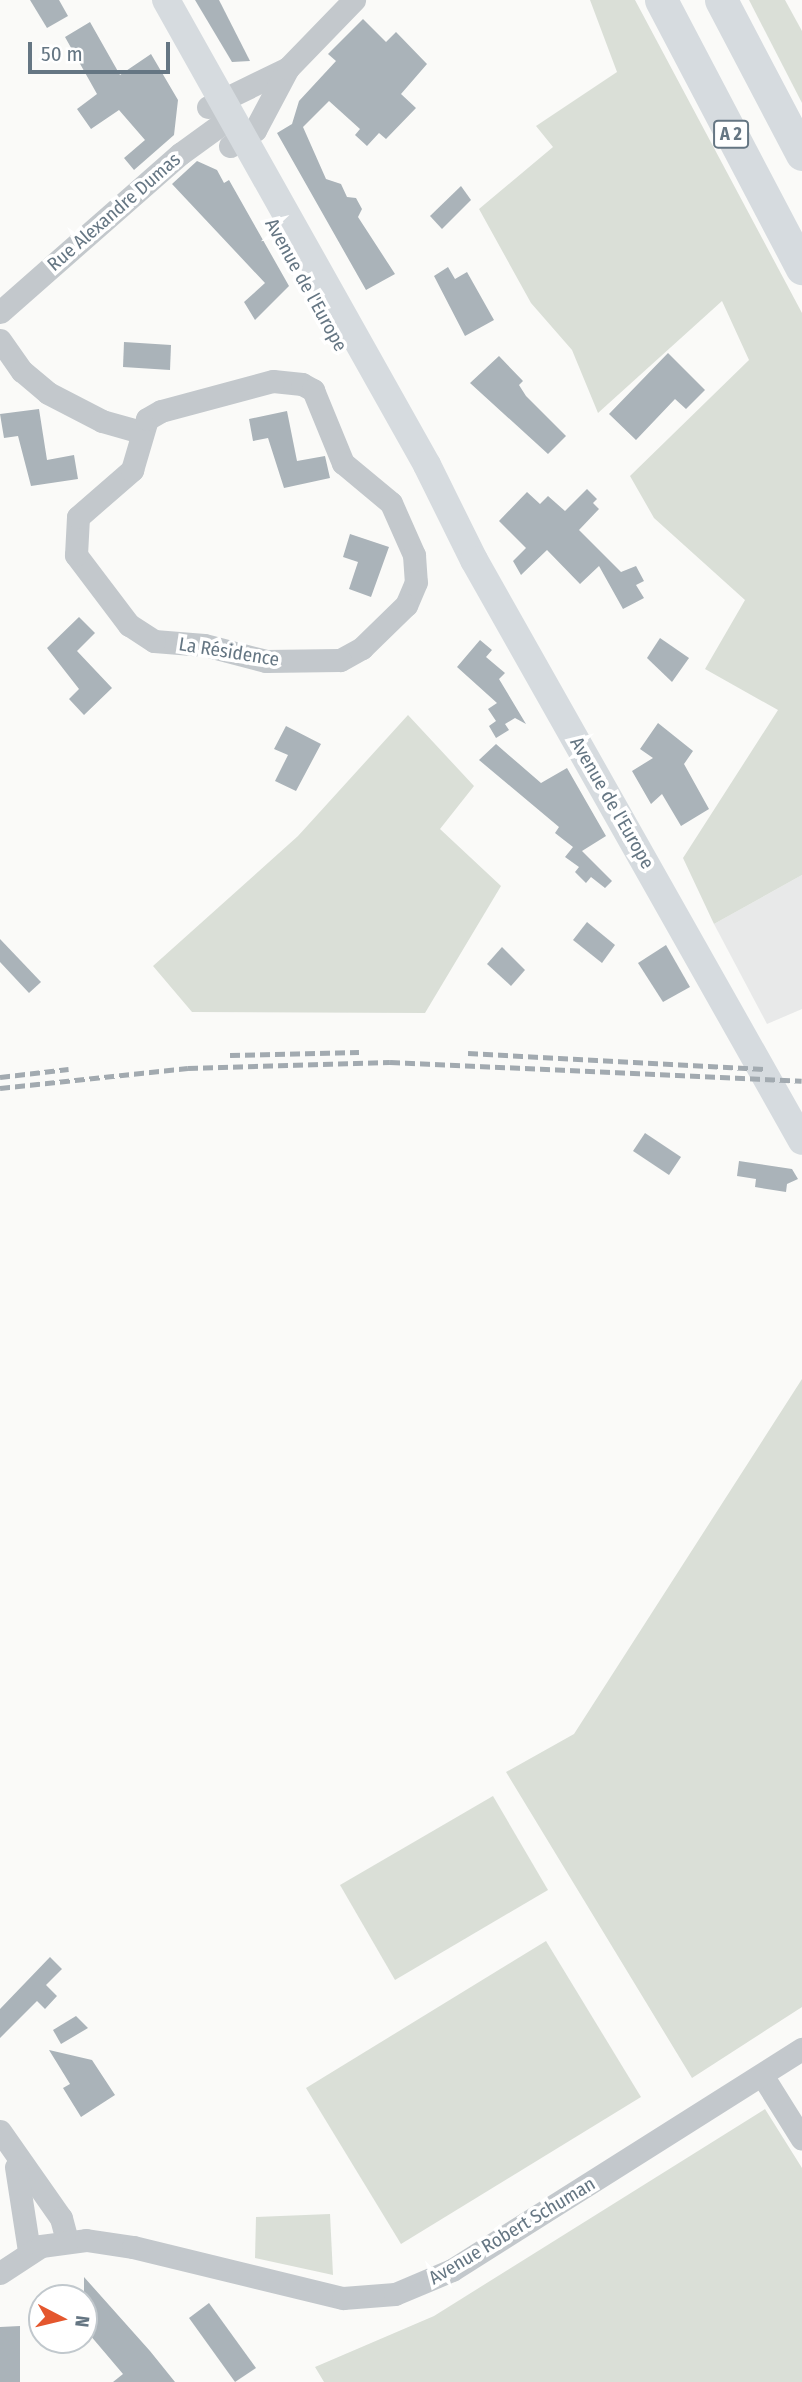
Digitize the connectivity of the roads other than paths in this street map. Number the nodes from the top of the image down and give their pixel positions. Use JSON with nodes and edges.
{"nodes":[{"id":1,"x":154,"y":0,"type":"edge"},
{"id":2,"x":166,"y":0,"type":"edge"},
{"id":3,"x":354,"y":0,"type":"edge"},
{"id":4,"x":661,"y":0,"type":"edge"},
{"id":5,"x":721,"y":0,"type":"edge"},
{"id":6,"x":288,"y":68,"type":"junction"},
{"id":7,"x":225,"y":122,"type":"junction"},
{"id":8,"x":802,"y":154,"type":"edge"},
{"id":9,"x":802,"y":268,"type":"edge"},
{"id":10,"x":0,"y":312,"type":"edge"},
{"id":11,"x":0,"y":340,"type":"edge"},
{"id":12,"x":141,"y":432,"type":"junction"},
{"id":13,"x":802,"y":1140,"type":"edge"},
{"id":14,"x":802,"y":2049,"type":"edge"},
{"id":15,"x":762,"y":2075,"type":"junction"},
{"id":16,"x":5,"y":2139,"type":"edge"},
{"id":17,"x":802,"y":2139,"type":"edge"},
{"id":18,"x":67,"y":2240,"type":"junction"},
{"id":19,"x":29,"y":2251,"type":"junction"},
{"id":20,"x":0,"y":2273,"type":"edge"}],
"edges":[{"from":1,"to":7,"type":"main road","name":"Avenue de l'Europe"},
{"from":2,"to":7,"type":"main road","name":"Avenue de l'Europe"},
{"from":3,"to":6,"type":"street"},
{"from":4,"to":9,"type":"highway","number":"A 2"},
{"from":5,"to":8,"type":"highway"},
{"from":6,"to":7,"type":"street"},
{"from":6,"to":7,"type":"street"},
{"from":7,"to":10,"type":"street","name":"Rue Alexandre Dumas"},
{"from":7,"to":13,"type":"main road","name":"Avenue de l'Europe"},
{"from":11,"to":12,"type":"street"},
{"from":12,"to":12,"type":"street","name":"La Résidence"},
{"from":14,"to":15,"type":"street","name":"Avenue Robert Schuman"},
{"from":15,"to":17,"type":"street"},
{"from":15,"to":18,"type":"street","name":"Avenue Robert Schuman"},
{"from":16,"to":18,"type":"street"},
{"from":16,"to":19,"type":"street"},
{"from":18,"to":19,"type":"street"},
{"from":19,"to":20,"type":"street"}]}
